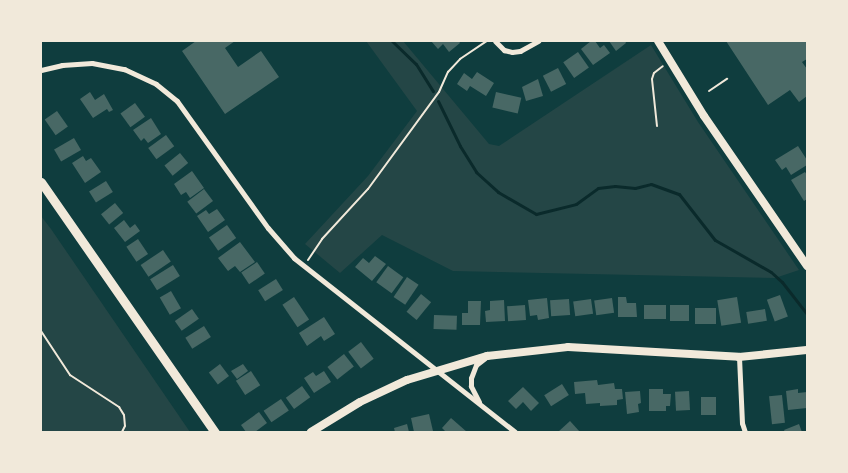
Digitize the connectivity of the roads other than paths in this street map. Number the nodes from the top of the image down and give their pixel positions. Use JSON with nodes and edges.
{"nodes":[{"id":1,"x":495,"y":41,"type":"edge"},
{"id":2,"x":538,"y":41,"type":"edge"},
{"id":3,"x":658,"y":41,"type":"edge"},
{"id":4,"x":41,"y":70,"type":"edge"},
{"id":5,"x":41,"y":182,"type":"edge"},
{"id":6,"x":807,"y":266,"type":"edge"},
{"id":7,"x":807,"y":350,"type":"edge"},
{"id":8,"x":487,"y":356,"type":"junction"},
{"id":9,"x":739,"y":357,"type":"junction"},
{"id":10,"x":436,"y":371,"type":"junction"},
{"id":11,"x":479,"y":403,"type":"junction"},
{"id":12,"x":215,"y":432,"type":"edge"},
{"id":13,"x":311,"y":432,"type":"edge"},
{"id":14,"x":516,"y":432,"type":"edge"},
{"id":15,"x":745,"y":432,"type":"edge"}],
"edges":[{"from":1,"to":2,"type":"street"},
{"from":3,"to":6,"type":"street"},
{"from":4,"to":10,"type":"street"},
{"from":5,"to":12,"type":"main road"},
{"from":7,"to":9,"type":"street"},
{"from":8,"to":9,"type":"street"},
{"from":8,"to":10,"type":"street"},
{"from":8,"to":11,"type":"street"},
{"from":9,"to":15,"type":"street"},
{"from":10,"to":11,"type":"street"},
{"from":10,"to":13,"type":"street"},
{"from":11,"to":14,"type":"street"}]}
